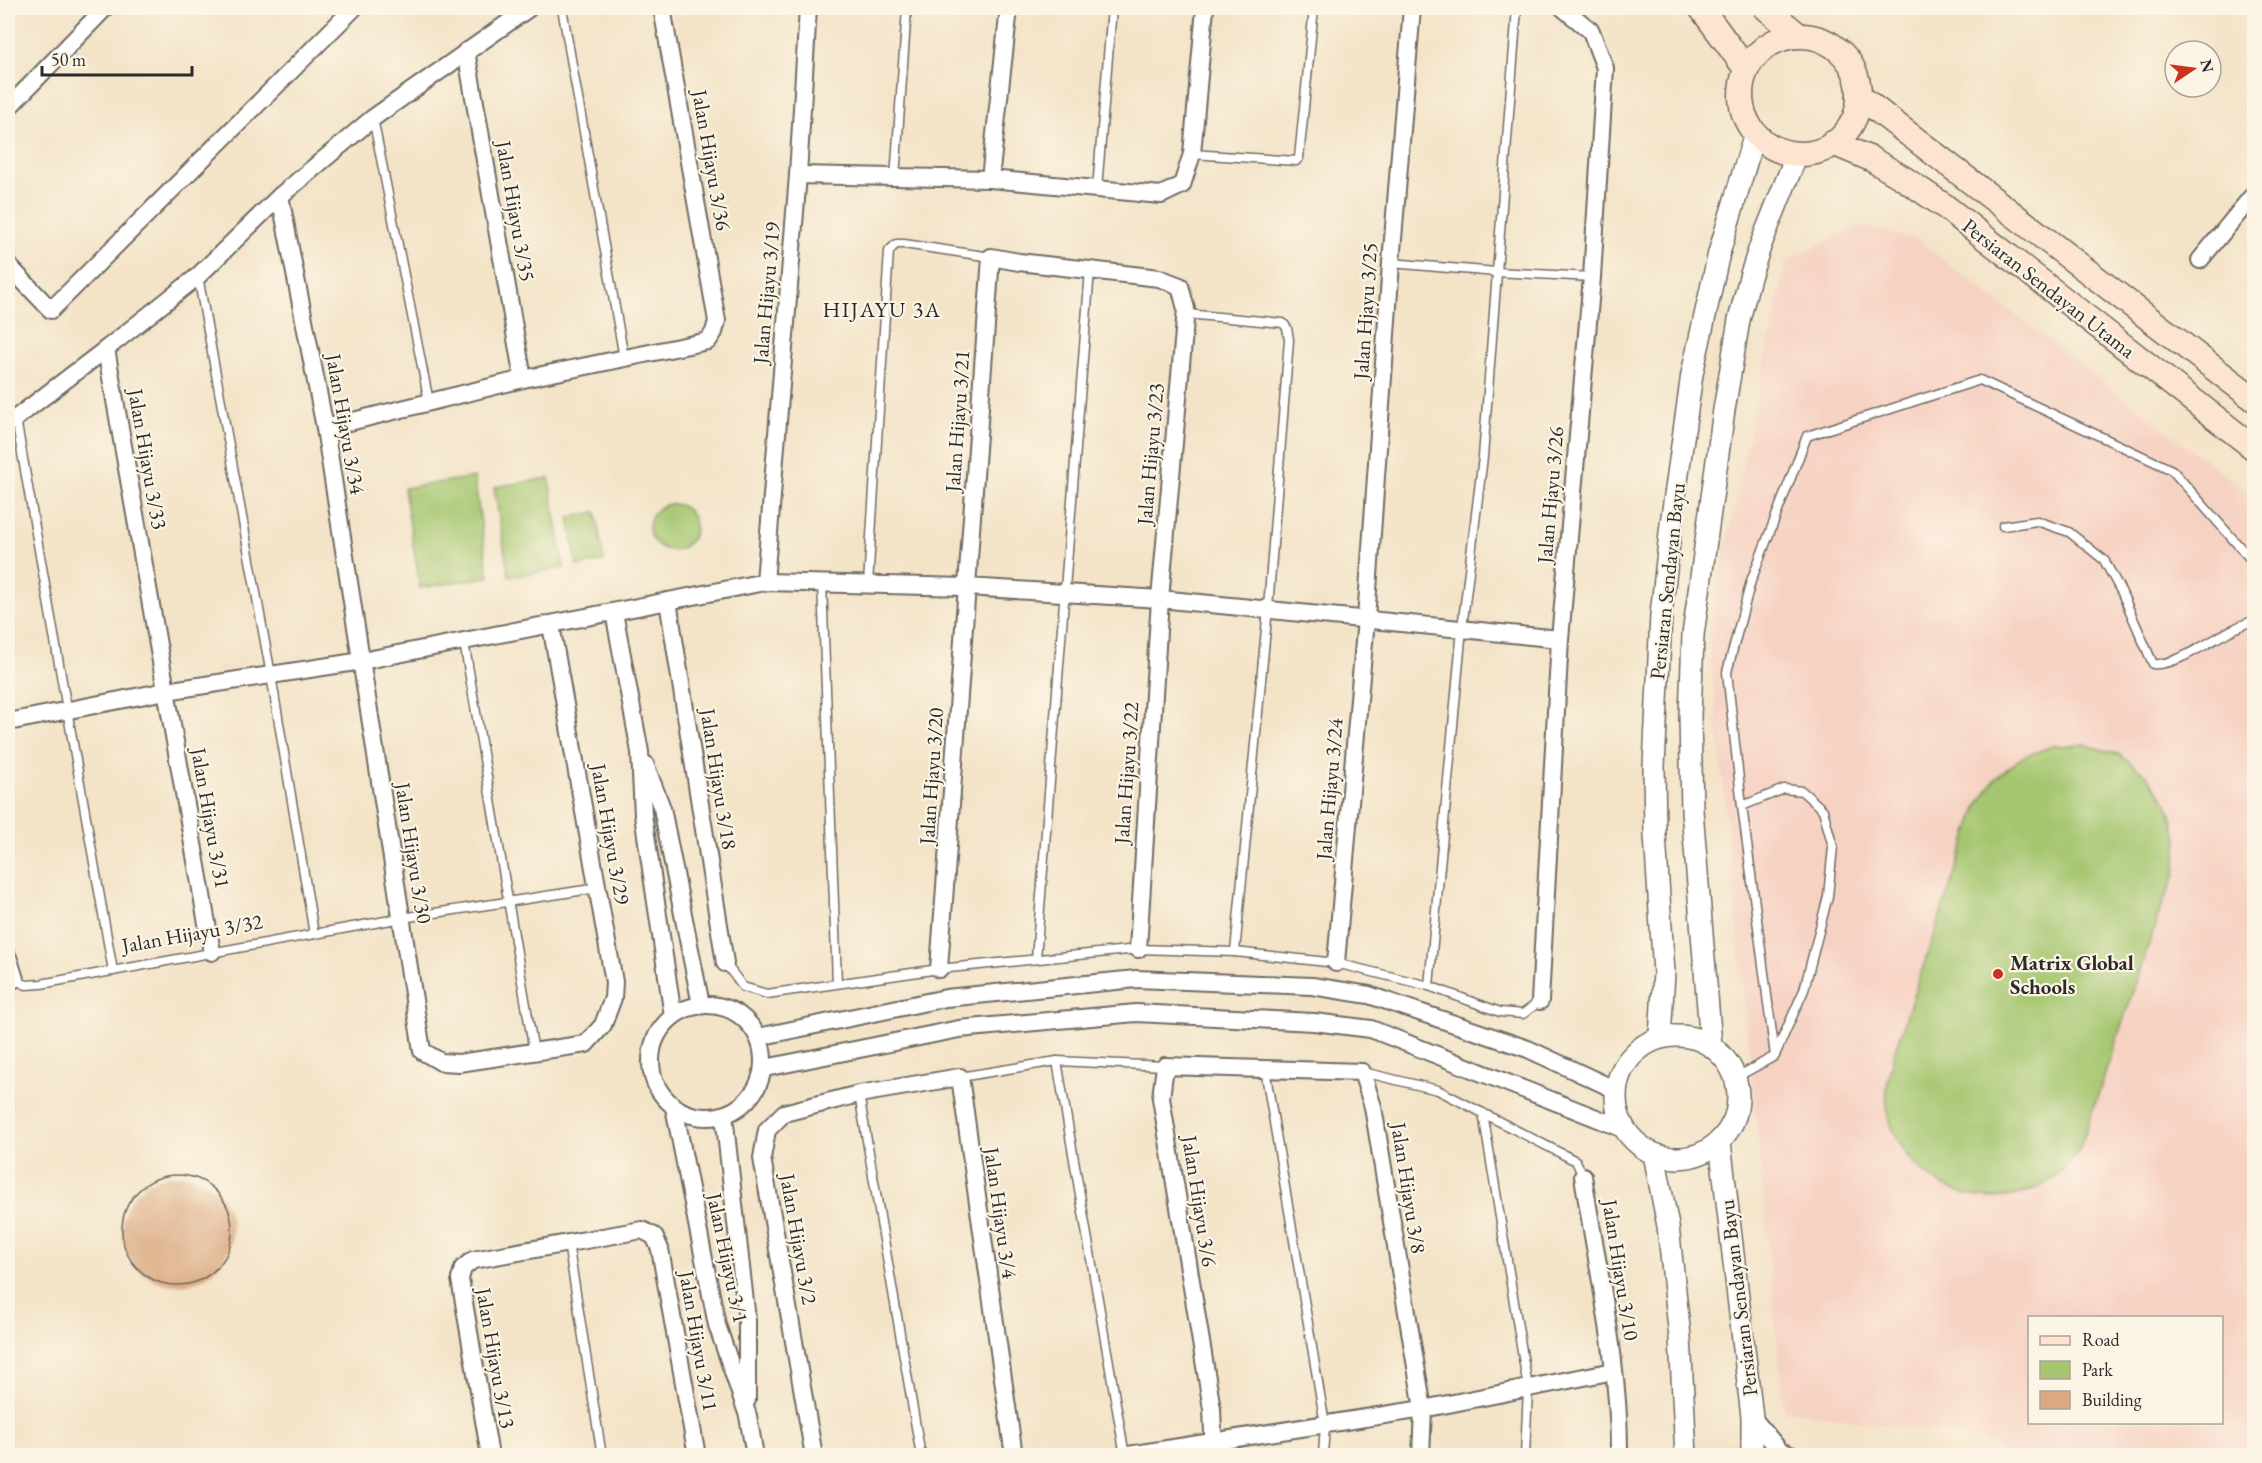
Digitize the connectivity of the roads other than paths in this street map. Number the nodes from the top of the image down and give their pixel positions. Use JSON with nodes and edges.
{"nodes":[{"id":1,"x":105,"y":8,"type":"edge"},
{"id":2,"x":354,"y":8,"type":"edge"},
{"id":3,"x":529,"y":8,"type":"edge"},
{"id":4,"x":562,"y":8,"type":"edge"},
{"id":5,"x":662,"y":8,"type":"edge"},
{"id":6,"x":808,"y":8,"type":"edge"},
{"id":7,"x":907,"y":8,"type":"edge"},
{"id":8,"x":1009,"y":8,"type":"edge"},
{"id":9,"x":1112,"y":8,"type":"edge"},
{"id":10,"x":1205,"y":8,"type":"edge"},
{"id":11,"x":1314,"y":8,"type":"edge"},
{"id":12,"x":1412,"y":8,"type":"edge"},
{"id":13,"x":1517,"y":8,"type":"edge"},
{"id":14,"x":1563,"y":8,"type":"edge"},
{"id":15,"x":1701,"y":8,"type":"edge"},
{"id":16,"x":1767,"y":8,"type":"edge"},
{"id":17,"x":1798,"y":35,"type":"junction"},
{"id":18,"x":466,"y":51,"type":"junction"},
{"id":19,"x":1746,"y":69,"type":"junction"},
{"id":20,"x":1859,"y":96,"type":"junction"},
{"id":21,"x":8,"y":108,"type":"edge"},
{"id":22,"x":372,"y":118,"type":"junction"},
{"id":23,"x":1755,"y":133,"type":"junction"},
{"id":24,"x":1833,"y":143,"type":"junction"},
{"id":25,"x":1192,"y":154,"type":"junction"},
{"id":26,"x":1797,"y":154,"type":"junction"},
{"id":27,"x":798,"y":175,"type":"junction"},
{"id":28,"x":895,"y":178,"type":"junction"},
{"id":29,"x":990,"y":179,"type":"junction"},
{"id":30,"x":1097,"y":189,"type":"junction"},
{"id":31,"x":2254,"y":194,"type":"edge"},
{"id":32,"x":280,"y":196,"type":"junction"},
{"id":33,"x":991,"y":257,"type":"junction"},
{"id":34,"x":2200,"y":260,"type":"dead end"},
{"id":35,"x":1390,"y":263,"type":"junction"},
{"id":36,"x":8,"y":266,"type":"edge"},
{"id":37,"x":1090,"y":270,"type":"junction"},
{"id":38,"x":1496,"y":272,"type":"junction"},
{"id":39,"x":198,"y":276,"type":"junction"},
{"id":40,"x":1592,"y":277,"type":"junction"},
{"id":41,"x":1186,"y":314,"type":"junction"},
{"id":42,"x":106,"y":349,"type":"junction"},
{"id":43,"x":624,"y":358,"type":"junction"},
{"id":44,"x":523,"y":379,"type":"junction"},
{"id":45,"x":2254,"y":399,"type":"edge"},
{"id":46,"x":429,"y":402,"type":"junction"},
{"id":47,"x":12,"y":421,"type":"edge"},
{"id":48,"x":326,"y":428,"type":"junction"},
{"id":49,"x":2254,"y":448,"type":"edge"},
{"id":50,"x":2003,"y":526,"type":"dead end"},
{"id":51,"x":2254,"y":563,"type":"edge"},
{"id":52,"x":765,"y":582,"type":"junction"},
{"id":53,"x":822,"y":583,"type":"junction"},
{"id":54,"x":868,"y":584,"type":"junction"},
{"id":55,"x":967,"y":587,"type":"junction"},
{"id":56,"x":1066,"y":593,"type":"junction"},
{"id":57,"x":1160,"y":599,"type":"junction"},
{"id":58,"x":668,"y":601,"type":"junction"},
{"id":59,"x":1268,"y":608,"type":"junction"},
{"id":60,"x":614,"y":612,"type":"junction"},
{"id":61,"x":1366,"y":619,"type":"junction"},
{"id":62,"x":2254,"y":621,"type":"edge"},
{"id":63,"x":551,"y":625,"type":"junction"},
{"id":64,"x":1462,"y":628,"type":"junction"},
{"id":65,"x":1560,"y":639,"type":"junction"},
{"id":66,"x":464,"y":642,"type":"junction"},
{"id":67,"x":362,"y":661,"type":"junction"},
{"id":68,"x":271,"y":675,"type":"junction"},
{"id":69,"x":166,"y":691,"type":"junction"},
{"id":70,"x":69,"y":710,"type":"junction"},
{"id":71,"x":8,"y":722,"type":"edge"},
{"id":72,"x":640,"y":752,"type":"junction"},
{"id":73,"x":1742,"y":806,"type":"junction"},
{"id":74,"x":598,"y":888,"type":"junction"},
{"id":75,"x":508,"y":902,"type":"junction"},
{"id":76,"x":402,"y":918,"type":"junction"},
{"id":77,"x":314,"y":934,"type":"junction"},
{"id":78,"x":1138,"y":949,"type":"junction"},
{"id":79,"x":212,"y":952,"type":"junction"},
{"id":80,"x":1235,"y":952,"type":"junction"},
{"id":81,"x":8,"y":957,"type":"edge"},
{"id":82,"x":1036,"y":959,"type":"junction"},
{"id":83,"x":725,"y":963,"type":"joint"},
{"id":84,"x":1336,"y":963,"type":"junction"},
{"id":85,"x":939,"y":969,"type":"junction"},
{"id":86,"x":113,"y":971,"type":"junction"},
{"id":87,"x":15,"y":979,"type":"joint"},
{"id":88,"x":837,"y":983,"type":"junction"},
{"id":89,"x":1429,"y":986,"type":"junction"},
{"id":90,"x":1540,"y":1001,"type":"joint"},
{"id":91,"x":701,"y":1005,"type":"junction"},
{"id":92,"x":673,"y":1016,"type":"junction"},
{"id":93,"x":758,"y":1036,"type":"junction"},
{"id":94,"x":1660,"y":1037,"type":"junction"},
{"id":95,"x":1711,"y":1045,"type":"junction"},
{"id":96,"x":534,"y":1052,"type":"junction"},
{"id":97,"x":1775,"y":1056,"type":"junction"},
{"id":98,"x":1057,"y":1061,"type":"junction"},
{"id":99,"x":1165,"y":1066,"type":"junction"},
{"id":100,"x":765,"y":1068,"type":"junction"},
{"id":101,"x":1265,"y":1069,"type":"junction"},
{"id":102,"x":1362,"y":1072,"type":"junction"},
{"id":103,"x":960,"y":1077,"type":"junction"},
{"id":104,"x":1735,"y":1078,"type":"junction"},
{"id":105,"x":1616,"y":1090,"type":"junction"},
{"id":106,"x":859,"y":1094,"type":"junction"},
{"id":107,"x":674,"y":1107,"type":"junction"},
{"id":108,"x":1483,"y":1113,"type":"junction"},
{"id":109,"x":724,"y":1115,"type":"junction"},
{"id":110,"x":1624,"y":1129,"type":"junction"},
{"id":111,"x":1720,"y":1142,"type":"junction"},
{"id":112,"x":1654,"y":1154,"type":"junction"},
{"id":113,"x":1583,"y":1176,"type":"joint"},
{"id":114,"x":568,"y":1243,"type":"junction"},
{"id":115,"x":1614,"y":1371,"type":"junction"},
{"id":116,"x":1528,"y":1388,"type":"junction"},
{"id":117,"x":1423,"y":1408,"type":"junction"},
{"id":118,"x":748,"y":1416,"type":"junction"},
{"id":119,"x":1752,"y":1417,"type":"junction"},
{"id":120,"x":1325,"y":1424,"type":"junction"},
{"id":121,"x":1214,"y":1448,"type":"edge"},
{"id":122,"x":490,"y":1455,"type":"edge"},
{"id":123,"x":602,"y":1455,"type":"edge"},
{"id":124,"x":698,"y":1455,"type":"edge"},
{"id":125,"x":755,"y":1455,"type":"edge"},
{"id":126,"x":814,"y":1455,"type":"edge"},
{"id":127,"x":921,"y":1455,"type":"edge"},
{"id":128,"x":1014,"y":1455,"type":"edge"},
{"id":129,"x":1124,"y":1455,"type":"edge"},
{"id":130,"x":1323,"y":1455,"type":"edge"},
{"id":131,"x":1420,"y":1455,"type":"edge"},
{"id":132,"x":1525,"y":1455,"type":"edge"},
{"id":133,"x":1619,"y":1455,"type":"edge"},
{"id":134,"x":1686,"y":1455,"type":"edge"},
{"id":135,"x":1752,"y":1455,"type":"edge"},
{"id":136,"x":1793,"y":1455,"type":"edge"}],
"edges":[{"from":1,"to":21,"type":"street"},
{"from":2,"to":36,"type":"street"},
{"from":3,"to":18,"type":"street"},
{"from":4,"to":43,"type":"lane"},
{"from":5,"to":43,"type":"street","name":"Jalan Hijayu 3/36"},
{"from":6,"to":27,"type":"street","name":"Jalan Hijayu 3/19"},
{"from":7,"to":28,"type":"lane"},
{"from":8,"to":29,"type":"street"},
{"from":9,"to":30,"type":"lane"},
{"from":10,"to":25,"type":"street"},
{"from":11,"to":25,"type":"lane"},
{"from":12,"to":35,"type":"street","name":"Jalan Hjayu 3/25"},
{"from":13,"to":38,"type":"lane"},
{"from":14,"to":40,"type":"street","name":"Jalan Hjayu 3/26"},
{"from":15,"to":19,"type":"main road"},
{"from":16,"to":17,"type":"main road"},
{"from":17,"to":19,"type":"main road"},
{"from":17,"to":20,"type":"main road"},
{"from":18,"to":22,"type":"street"},
{"from":18,"to":44,"type":"street","name":"Jalan Hijayu 3/35"},
{"from":19,"to":23,"type":"main road"},
{"from":20,"to":24,"type":"main road"},
{"from":20,"to":45,"type":"main road","name":"Persiaran Sendayan Utama"},
{"from":22,"to":32,"type":"street"},
{"from":22,"to":46,"type":"lane"},
{"from":23,"to":26,"type":"main road"},
{"from":23,"to":94,"type":"street","name":"Persiaran Sendayan Bayu"},
{"from":24,"to":26,"type":"main road"},
{"from":24,"to":49,"type":"main road","name":"Persiaran Sendayan Utama"},
{"from":25,"to":30,"type":"street"},
{"from":26,"to":95,"type":"street","name":"Persiaran Sendayan Bayu"},
{"from":27,"to":28,"type":"street"},
{"from":27,"to":52,"type":"street","name":"Jalan Hijayu 3/19"},
{"from":28,"to":29,"type":"street"},
{"from":29,"to":30,"type":"street"},
{"from":31,"to":34,"type":"street"},
{"from":32,"to":39,"type":"street"},
{"from":32,"to":48,"type":"street","name":"Jalan Hijayu 3/34"},
{"from":33,"to":37,"type":"street"},
{"from":33,"to":54,"type":"lane"},
{"from":33,"to":55,"type":"street","name":"Jalan Hijayu 3/21"},
{"from":35,"to":38,"type":"lane"},
{"from":35,"to":61,"type":"street","name":"Jalan Hjayu 3/25"},
{"from":37,"to":41,"type":"street","name":"Jalan Hijayu 3/23"},
{"from":37,"to":56,"type":"lane"},
{"from":38,"to":40,"type":"lane"},
{"from":38,"to":64,"type":"lane"},
{"from":39,"to":42,"type":"street"},
{"from":39,"to":68,"type":"lane"},
{"from":40,"to":65,"type":"street","name":"Jalan Hjayu 3/26"},
{"from":41,"to":57,"type":"street","name":"Jalan Hijayu 3/23"},
{"from":41,"to":59,"type":"lane"},
{"from":42,"to":47,"type":"street"},
{"from":42,"to":69,"type":"street","name":"Jalan Hijayu 3/33"},
{"from":43,"to":44,"type":"street"},
{"from":44,"to":46,"type":"street"},
{"from":46,"to":48,"type":"street"},
{"from":47,"to":70,"type":"lane"},
{"from":48,"to":67,"type":"street","name":"Jalan Hijayu 3/34"},
{"from":50,"to":62,"type":"lane"},
{"from":51,"to":73,"type":"lane"},
{"from":52,"to":53,"type":"street"},
{"from":52,"to":58,"type":"street"},
{"from":53,"to":54,"type":"street"},
{"from":53,"to":88,"type":"lane"},
{"from":54,"to":55,"type":"street"},
{"from":55,"to":56,"type":"street"},
{"from":55,"to":85,"type":"street","name":"Jalan Hjayu 3/20"},
{"from":56,"to":57,"type":"street"},
{"from":56,"to":82,"type":"lane"},
{"from":57,"to":59,"type":"street"},
{"from":57,"to":78,"type":"street","name":"Jalan Hijayu 3/22"},
{"from":58,"to":60,"type":"street"},
{"from":58,"to":83,"type":"street","name":"Jalan Hijayu 3/18"},
{"from":59,"to":61,"type":"street"},
{"from":59,"to":80,"type":"lane"},
{"from":60,"to":63,"type":"street"},
{"from":60,"to":72,"type":"street"},
{"from":61,"to":64,"type":"street"},
{"from":61,"to":84,"type":"street","name":"Jalan Hijayu 3/24"},
{"from":63,"to":66,"type":"street"},
{"from":63,"to":74,"type":"street","name":"Jalan Hijayu 3/29"},
{"from":64,"to":65,"type":"street"},
{"from":64,"to":89,"type":"lane"},
{"from":65,"to":90,"type":"street","name":"Jalan Hjayu 3/26"},
{"from":66,"to":67,"type":"street"},
{"from":66,"to":75,"type":"lane"},
{"from":67,"to":68,"type":"street"},
{"from":67,"to":76,"type":"street","name":"Jalan Hijayu 3/30"},
{"from":68,"to":69,"type":"street"},
{"from":68,"to":77,"type":"lane"},
{"from":69,"to":70,"type":"street"},
{"from":69,"to":79,"type":"street","name":"Jalan Hijayu 3/31"},
{"from":70,"to":71,"type":"street"},
{"from":70,"to":86,"type":"lane"},
{"from":72,"to":91,"type":"street"},
{"from":72,"to":92,"type":"street"},
{"from":73,"to":97,"type":"lane"},
{"from":73,"to":97,"type":"lane"},
{"from":74,"to":75,"type":"lane","name":"Jalan Hijayu 3/32"},
{"from":74,"to":96,"type":"street","name":"Jalan Hijayu 3/29"},
{"from":75,"to":76,"type":"lane","name":"Jalan Hijayu 3/32"},
{"from":75,"to":96,"type":"lane"},
{"from":76,"to":77,"type":"lane","name":"Jalan Hijayu 3/32"},
{"from":76,"to":96,"type":"street","name":"Jalan Hijayu 3/30"},
{"from":77,"to":79,"type":"lane","name":"Jalan Hijayu 3/32"},
{"from":78,"to":80,"type":"lane"},
{"from":78,"to":82,"type":"lane"},
{"from":79,"to":86,"type":"lane","name":"Jalan Hijayu 3/32"},
{"from":80,"to":84,"type":"lane"},
{"from":81,"to":87,"type":"street","name":"Jalan Hijayu 3/32"},
{"from":82,"to":85,"type":"lane"},
{"from":83,"to":88,"type":"lane"},
{"from":84,"to":89,"type":"lane"},
{"from":85,"to":88,"type":"lane"},
{"from":86,"to":87,"type":"lane","name":"Jalan Hijayu 3/32"},
{"from":89,"to":90,"type":"lane"},
{"from":91,"to":92,"type":"street"},
{"from":91,"to":93,"type":"street"},
{"from":92,"to":107,"type":"street"},
{"from":93,"to":100,"type":"street"},
{"from":93,"to":105,"type":"street"},
{"from":94,"to":95,"type":"street"},
{"from":94,"to":105,"type":"street"},
{"from":95,"to":104,"type":"street"},
{"from":97,"to":104,"type":"lane"},
{"from":98,"to":99,"type":"lane"},
{"from":98,"to":103,"type":"lane"},
{"from":98,"to":129,"type":"lane"},
{"from":99,"to":101,"type":"street"},
{"from":99,"to":121,"type":"street","name":"Jalan Hijayu 3/6"},
{"from":100,"to":109,"type":"street"},
{"from":100,"to":110,"type":"street"},
{"from":101,"to":102,"type":"street"},
{"from":101,"to":120,"type":"lane"},
{"from":102,"to":108,"type":"lane"},
{"from":102,"to":117,"type":"street","name":"Jalan Hijayu 3/8"},
{"from":103,"to":106,"type":"street"},
{"from":103,"to":128,"type":"street","name":"Jalan Hijayu 3/4"},
{"from":104,"to":111,"type":"street"},
{"from":105,"to":110,"type":"street"},
{"from":106,"to":126,"type":"street","name":"Jalan Hijayu 3/2"},
{"from":106,"to":127,"type":"lane"},
{"from":107,"to":109,"type":"street"},
{"from":107,"to":118,"type":"street","name":"Jalan Hijayu 3/1"},
{"from":108,"to":113,"type":"lane"},
{"from":108,"to":116,"type":"lane"},
{"from":109,"to":118,"type":"street","name":"Jalan Hijayu 3/1"},
{"from":110,"to":112,"type":"street"},
{"from":111,"to":112,"type":"street"},
{"from":111,"to":119,"type":"street","name":"Persiaran Sendayan Bayu"},
{"from":112,"to":134,"type":"street"},
{"from":113,"to":115,"type":"street","name":"Jalan Hijayu 3/10"},
{"from":114,"to":122,"type":"street","name":"Jalan Hijayu 3/13"},
{"from":114,"to":123,"type":"lane"},
{"from":114,"to":124,"type":"street","name":"Jalan Hijayu 3/11"},
{"from":115,"to":116,"type":"street"},
{"from":115,"to":133,"type":"street","name":"Jalan Hijayu 3/10"},
{"from":116,"to":117,"type":"street"},
{"from":116,"to":132,"type":"lane"},
{"from":117,"to":120,"type":"street"},
{"from":117,"to":131,"type":"street","name":"Jalan Hijayu 3/8"},
{"from":118,"to":125,"type":"street","name":"Jalan Hijayu 3/1"},
{"from":119,"to":135,"type":"street","name":"Persiaran Sendayan Bayu"},
{"from":119,"to":136,"type":"street"},
{"from":120,"to":121,"type":"street"},
{"from":120,"to":130,"type":"lane"},
{"from":121,"to":129,"type":"street"}]}
